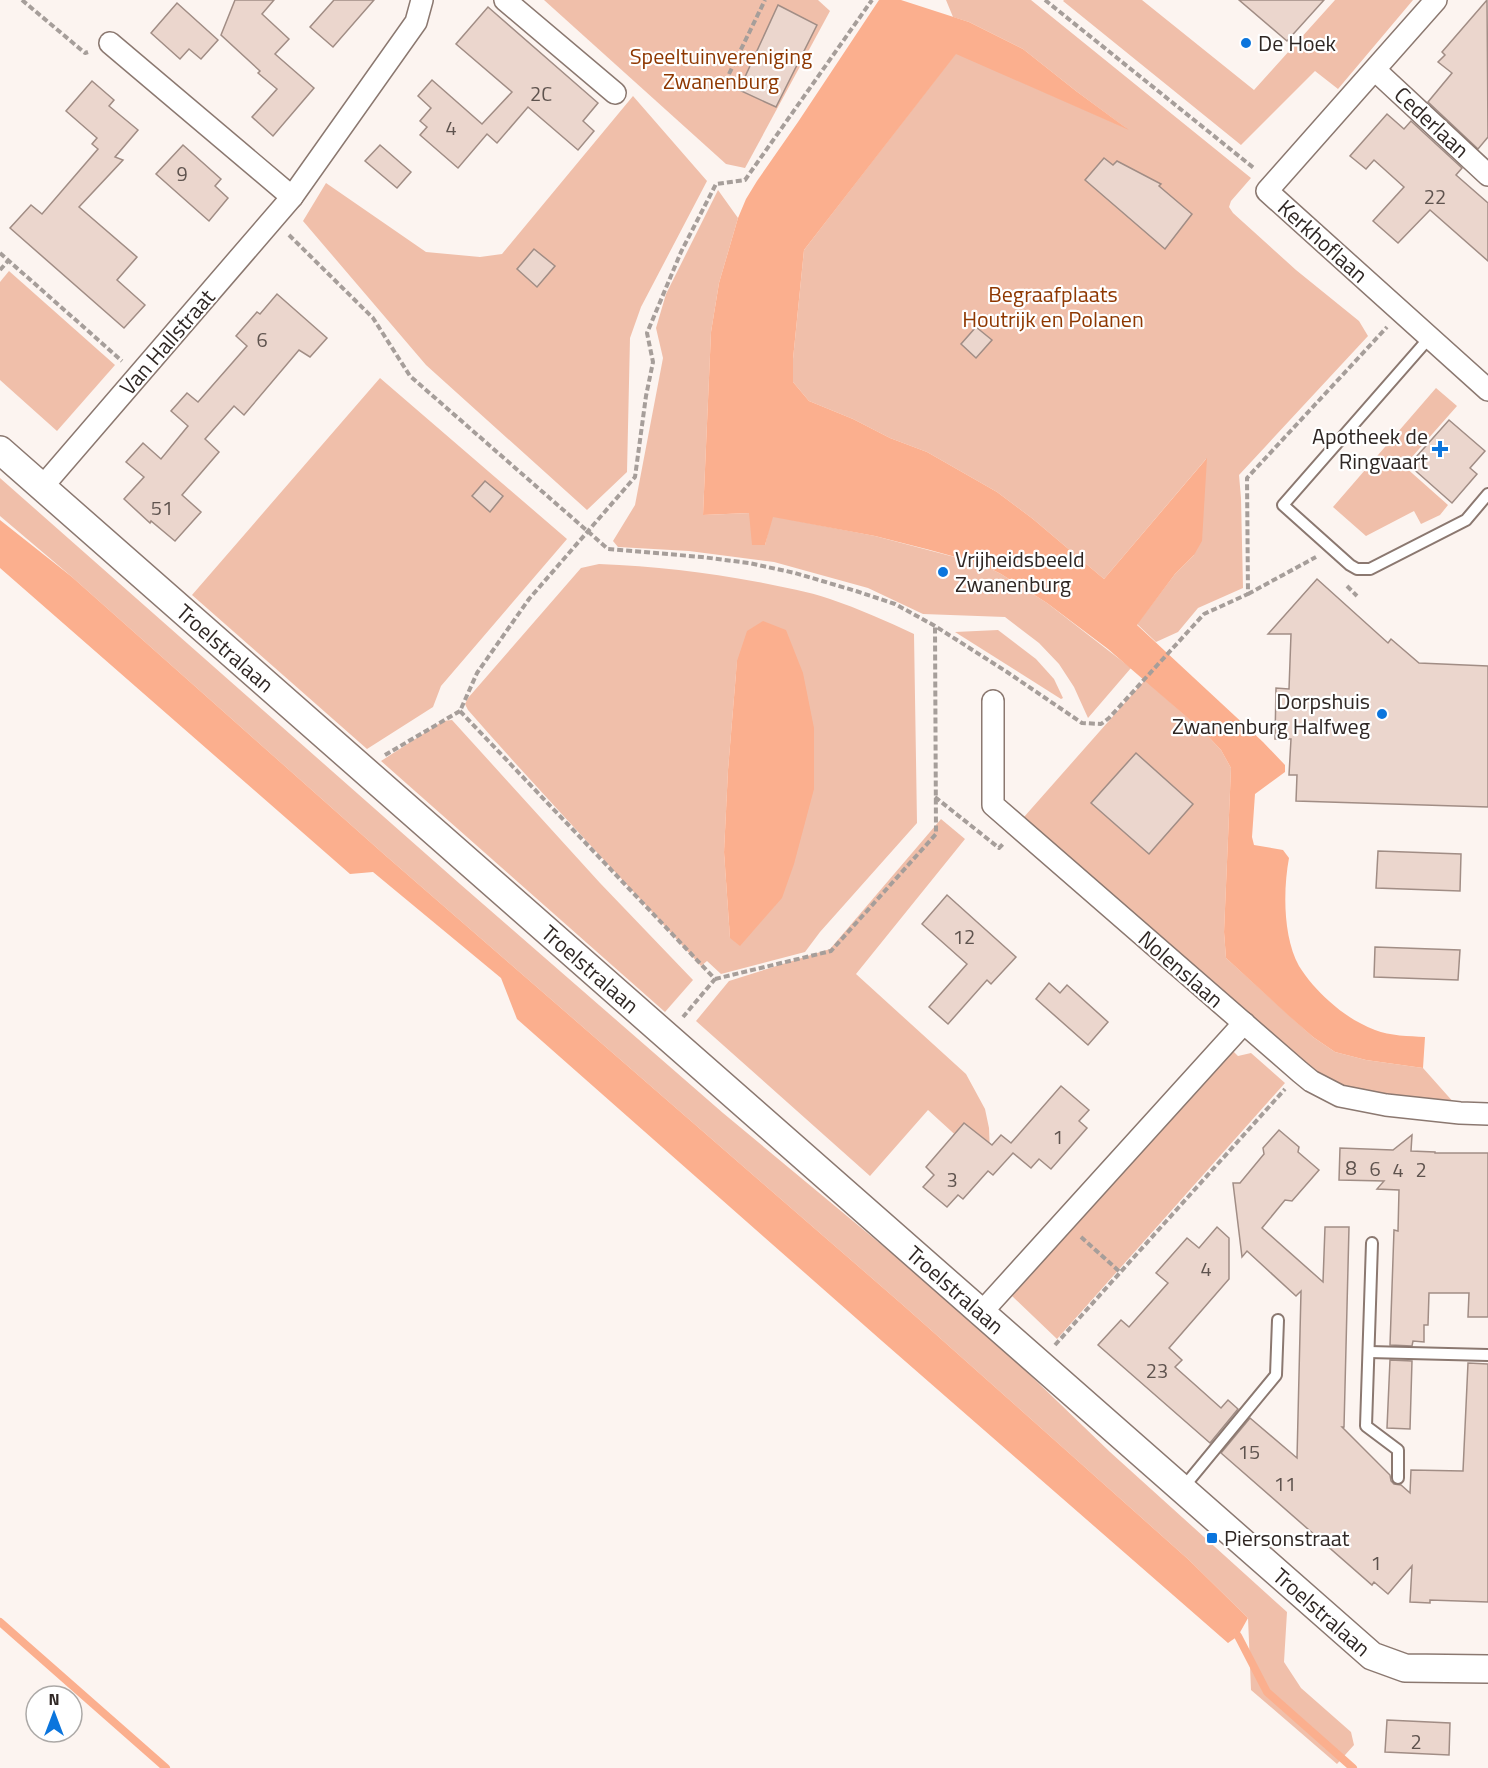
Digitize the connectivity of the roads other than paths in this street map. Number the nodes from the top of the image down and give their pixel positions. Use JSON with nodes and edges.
{"nodes":[{"id":1,"x":505,"y":0,"type":"edge"},
{"id":2,"x":1436,"y":0,"type":"edge"},
{"id":3,"x":422,"y":1,"type":"edge"},
{"id":4,"x":110,"y":43,"type":"road end"},
{"id":5,"x":1375,"y":70,"type":"junction"},
{"id":6,"x":615,"y":93,"type":"dead end"},
{"id":7,"x":1488,"y":174,"type":"edge"},
{"id":8,"x":292,"y":197,"type":"junction"},
{"id":9,"x":1431,"y":337,"type":"junction"},
{"id":10,"x":1488,"y":390,"type":"edge"},
{"id":11,"x":0,"y":450,"type":"edge"},
{"id":12,"x":43,"y":486,"type":"junction"},
{"id":13,"x":1488,"y":494,"type":"edge"},
{"id":14,"x":993,"y":701,"type":"dead end"},
{"id":15,"x":1244,"y":1023,"type":"junction"},
{"id":16,"x":1488,"y":1114,"type":"edge"},
{"id":17,"x":1372,"y":1243,"type":"dead end"},
{"id":18,"x":981,"y":1313,"type":"junction"},
{"id":19,"x":1278,"y":1320,"type":"dead end"},
{"id":20,"x":1369,"y":1352,"type":"junction"},
{"id":21,"x":1488,"y":1355,"type":"edge"},
{"id":22,"x":1398,"y":1478,"type":"dead end"},
{"id":23,"x":1181,"y":1489,"type":"junction"},
{"id":24,"x":1488,"y":1669,"type":"edge"}],
"edges":[{"from":1,"to":6,"type":"street"},
{"from":2,"to":5,"type":"street","name":"Kerkhoflaan"},
{"from":3,"to":8,"type":"street","name":"Van Hallstraat"},
{"from":4,"to":8,"type":"street"},
{"from":5,"to":7,"type":"street","name":"Cederlaan"},
{"from":5,"to":9,"type":"street","name":"Kerkhoflaan"},
{"from":8,"to":12,"type":"street","name":"Van Hallstraat"},
{"from":9,"to":10,"type":"street","name":"Kerkhoflaan"},
{"from":9,"to":13,"type":"lane"},
{"from":11,"to":12,"type":"street","name":"Troelstralaan"},
{"from":12,"to":18,"type":"street","name":"Troelstralaan"},
{"from":14,"to":15,"type":"street","name":"Nolenslaan"},
{"from":15,"to":16,"type":"street","name":"Nolenslaan"},
{"from":15,"to":18,"type":"street"},
{"from":17,"to":20,"type":"lane"},
{"from":18,"to":23,"type":"street","name":"Troelstralaan"},
{"from":19,"to":23,"type":"lane"},
{"from":20,"to":21,"type":"lane"},
{"from":20,"to":22,"type":"lane"},
{"from":23,"to":24,"type":"street","name":"Troelstralaan"}]}
